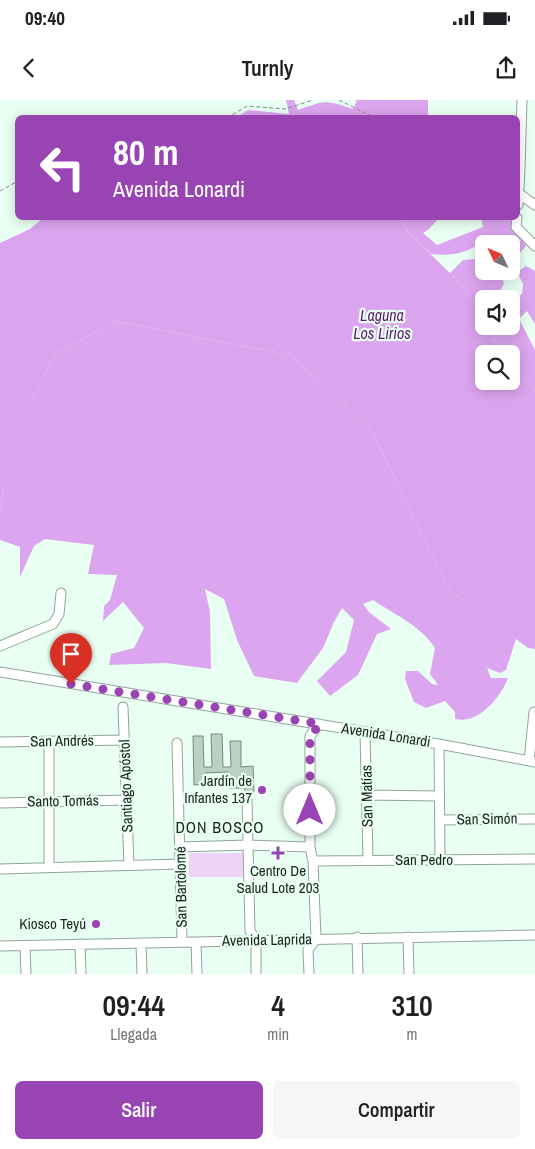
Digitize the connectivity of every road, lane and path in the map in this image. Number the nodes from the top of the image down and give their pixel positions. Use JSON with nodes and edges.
{"nodes":[{"id":1,"x":313,"y":100,"type":"edge"},
{"id":2,"x":339,"y":100,"type":"edge"},
{"id":3,"x":522,"y":100,"type":"edge"},
{"id":4,"x":233,"y":115,"type":"edge"},
{"id":5,"x":369,"y":115,"type":"edge"},
{"id":6,"x":520,"y":139,"type":"edge"},
{"id":7,"x":15,"y":183,"type":"edge"},
{"id":8,"x":0,"y":191,"type":"edge"},
{"id":9,"x":520,"y":194,"type":"edge"},
{"id":10,"x":535,"y":205,"type":"edge"},
{"id":11,"x":516,"y":220,"type":"edge"},
{"id":12,"x":535,"y":246,"type":"edge"},
{"id":13,"x":61,"y":592,"type":"dead end"},
{"id":14,"x":0,"y":646,"type":"edge"},
{"id":15,"x":0,"y":672,"type":"edge"},
{"id":16,"x":123,"y":707,"type":"dead end"},
{"id":17,"x":534,"y":712,"type":"edge"},
{"id":18,"x":320,"y":724,"type":"junction"},
{"id":19,"x":366,"y":733,"type":"junction"},
{"id":20,"x":125,"y":740,"type":"junction"},
{"id":21,"x":48,"y":741,"type":"junction"},
{"id":22,"x":0,"y":742,"type":"edge"},
{"id":23,"x":177,"y":743,"type":"dead end"},
{"id":24,"x":439,"y":744,"type":"junction"},
{"id":25,"x":532,"y":762,"type":"edge"},
{"id":26,"x":366,"y":795,"type":"junction"},
{"id":27,"x":439,"y":796,"type":"junction"},
{"id":28,"x":127,"y":800,"type":"junction"},
{"id":29,"x":246,"y":800,"type":"dead end"},
{"id":30,"x":48,"y":802,"type":"junction"},
{"id":31,"x":0,"y":803,"type":"edge"},
{"id":32,"x":535,"y":819,"type":"edge"},
{"id":33,"x":440,"y":820,"type":"junction"},
{"id":34,"x":248,"y":845,"type":"junction"},
{"id":35,"x":180,"y":847,"type":"junction"},
{"id":36,"x":310,"y":847,"type":"junction"},
{"id":37,"x":535,"y":859,"type":"edge"},
{"id":38,"x":368,"y":860,"type":"junction"},
{"id":39,"x":440,"y":860,"type":"junction"},
{"id":40,"x":313,"y":861,"type":"junction"},
{"id":41,"x":181,"y":864,"type":"junction"},
{"id":42,"x":130,"y":865,"type":"junction"},
{"id":43,"x":49,"y":867,"type":"junction"},
{"id":44,"x":0,"y":869,"type":"edge"},
{"id":45,"x":535,"y":935,"type":"edge"},
{"id":46,"x":408,"y":936,"type":"junction"},
{"id":47,"x":357,"y":937,"type":"junction"},
{"id":48,"x":316,"y":938,"type":"junction"},
{"id":49,"x":256,"y":940,"type":"junction"},
{"id":50,"x":182,"y":942,"type":"junction"},
{"id":51,"x":196,"y":942,"type":"junction"},
{"id":52,"x":141,"y":943,"type":"junction"},
{"id":53,"x":80,"y":944,"type":"junction"},
{"id":54,"x":0,"y":946,"type":"edge"},
{"id":55,"x":25,"y":946,"type":"junction"},
{"id":56,"x":26,"y":974,"type":"edge"},
{"id":57,"x":81,"y":974,"type":"edge"},
{"id":58,"x":142,"y":974,"type":"edge"},
{"id":59,"x":197,"y":974,"type":"edge"},
{"id":60,"x":256,"y":974,"type":"edge"},
{"id":61,"x":309,"y":974,"type":"edge"},
{"id":62,"x":358,"y":974,"type":"edge"},
{"id":63,"x":409,"y":974,"type":"edge"}],
"edges":[{"from":1,"to":4,"type":"path"},
{"from":2,"to":5,"type":"path"},
{"from":3,"to":6,"type":"street"},
{"from":7,"to":8,"type":"path"},
{"from":9,"to":10,"type":"street"},
{"from":11,"to":12,"type":"street"},
{"from":13,"to":14,"type":"street"},
{"from":15,"to":18,"type":"street","name":"Avenida Lonardi"},
{"from":16,"to":20,"type":"street","name":"Santiago Apóstol"},
{"from":17,"to":25,"type":"street"},
{"from":18,"to":19,"type":"street","name":"Avenida Lonardi"},
{"from":18,"to":36,"type":"street"},
{"from":19,"to":24,"type":"street","name":"Avenida Lonardi"},
{"from":19,"to":26,"type":"street","name":"San Matías"},
{"from":20,"to":21,"type":"street","name":"San Andrés"},
{"from":20,"to":28,"type":"street","name":"Santiago Apóstol"},
{"from":21,"to":22,"type":"street","name":"San Andrés"},
{"from":21,"to":30,"type":"street"},
{"from":23,"to":35,"type":"street","name":"San Bartolomé"},
{"from":24,"to":25,"type":"street","name":"Avenida Lonardi"},
{"from":24,"to":27,"type":"street"},
{"from":26,"to":27,"type":"street"},
{"from":26,"to":38,"type":"street","name":"San Matías"},
{"from":27,"to":33,"type":"street"},
{"from":28,"to":30,"type":"street","name":"Santo Tomás"},
{"from":28,"to":42,"type":"street","name":"Santiago Apóstol"},
{"from":29,"to":34,"type":"street"},
{"from":30,"to":31,"type":"street","name":"Santo Tomás"},
{"from":30,"to":43,"type":"street"},
{"from":32,"to":33,"type":"street","name":"San Simón"},
{"from":33,"to":39,"type":"street"},
{"from":34,"to":35,"type":"street"},
{"from":34,"to":36,"type":"street"},
{"from":34,"to":49,"type":"street"},
{"from":35,"to":41,"type":"street","name":"San Bartolomé"},
{"from":36,"to":40,"type":"street"},
{"from":37,"to":39,"type":"street","name":"San Pedro"},
{"from":38,"to":39,"type":"street","name":"San Pedro"},
{"from":38,"to":40,"type":"street","name":"San Pedro"},
{"from":40,"to":48,"type":"street"},
{"from":41,"to":42,"type":"street"},
{"from":41,"to":50,"type":"street","name":"San Bartolomé"},
{"from":42,"to":43,"type":"street"},
{"from":43,"to":44,"type":"street"},
{"from":45,"to":46,"type":"street","name":"Avenida Laprida"},
{"from":46,"to":47,"type":"street","name":"Avenida Laprida"},
{"from":46,"to":63,"type":"street"},
{"from":47,"to":48,"type":"street","name":"Avenida Laprida"},
{"from":47,"to":62,"type":"street"},
{"from":48,"to":49,"type":"street","name":"Avenida Laprida"},
{"from":48,"to":61,"type":"street"},
{"from":49,"to":51,"type":"street","name":"Avenida Laprida"},
{"from":49,"to":60,"type":"street"},
{"from":50,"to":51,"type":"street","name":"Avenida Laprida"},
{"from":50,"to":52,"type":"street","name":"Avenida Laprida"},
{"from":51,"to":59,"type":"street","name":"San Bartolomé"},
{"from":52,"to":53,"type":"street","name":"Avenida Laprida"},
{"from":52,"to":58,"type":"street"},
{"from":53,"to":55,"type":"street","name":"Avenida Laprida"},
{"from":53,"to":57,"type":"street"},
{"from":54,"to":55,"type":"street","name":"Avenida Laprida"},
{"from":55,"to":56,"type":"street"}]}
